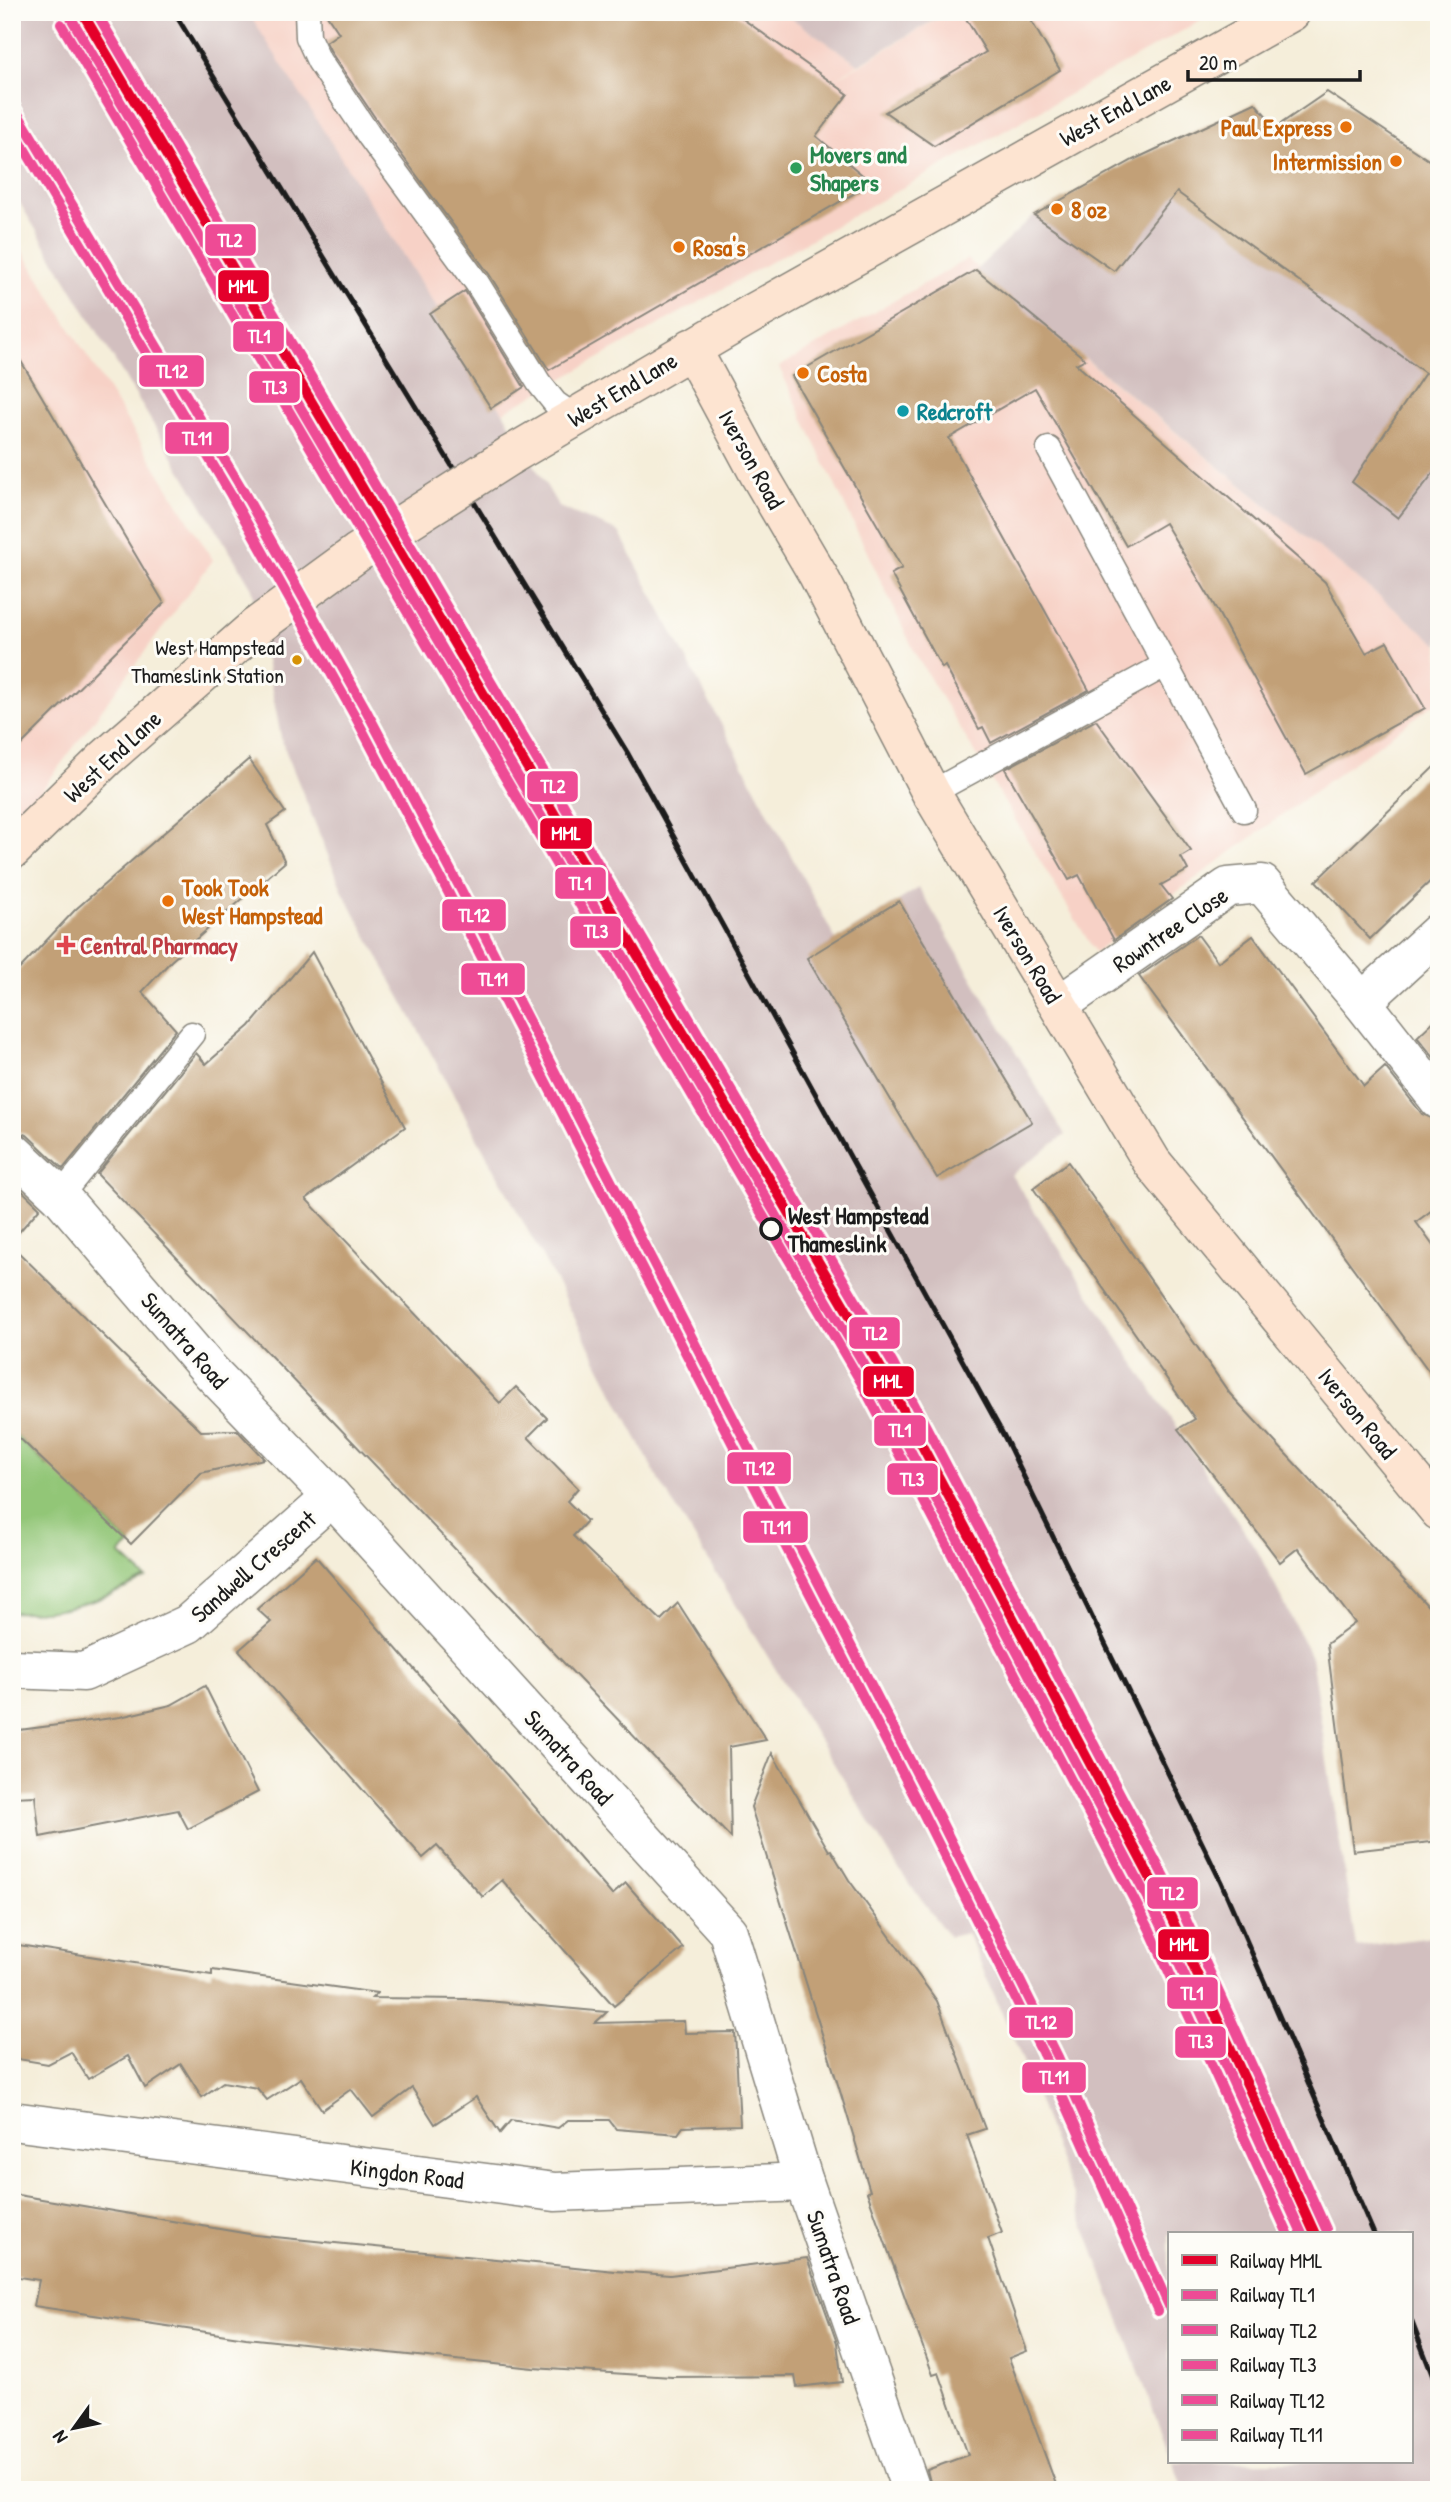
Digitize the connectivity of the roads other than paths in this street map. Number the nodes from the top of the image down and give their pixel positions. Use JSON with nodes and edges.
{"nodes":[{"id":1,"x":307,"y":12,"type":"edge"},
{"id":2,"x":1291,"y":12,"type":"edge"},
{"id":3,"x":691,"y":348,"type":"junction"},
{"id":4,"x":575,"y":417,"type":"junction"},
{"id":5,"x":1049,"y":449,"type":"dead end"},
{"id":6,"x":1165,"y":665,"type":"junction"},
{"id":7,"x":931,"y":793,"type":"junction"},
{"id":8,"x":1244,"y":810,"type":"dead end"},
{"id":9,"x":12,"y":850,"type":"edge"},
{"id":10,"x":1439,"y":932,"type":"edge"},
{"id":11,"x":1362,"y":1002,"type":"junction"},
{"id":12,"x":1059,"y":1004,"type":"junction"},
{"id":13,"x":191,"y":1034,"type":"dead end"},
{"id":14,"x":1439,"y":1100,"type":"edge"},
{"id":15,"x":12,"y":1151,"type":"edge"},
{"id":16,"x":60,"y":1196,"type":"junction"},
{"id":17,"x":332,"y":1497,"type":"junction"},
{"id":18,"x":1439,"y":1511,"type":"edge"},
{"id":19,"x":12,"y":1669,"type":"edge"},
{"id":20,"x":12,"y":2121,"type":"edge"},
{"id":21,"x":804,"y":2182,"type":"junction"},
{"id":22,"x":911,"y":2490,"type":"edge"}],
"edges":[{"from":1,"to":4,"type":"lane"},
{"from":2,"to":3,"type":"main road","name":"West End Lane"},
{"from":3,"to":4,"type":"main road","name":"West End Lane"},
{"from":3,"to":7,"type":"main road","name":"Iverson Road"},
{"from":4,"to":9,"type":"main road","name":"West End Lane","bridge":true},
{"from":5,"to":6,"type":"lane"},
{"from":6,"to":7,"type":"lane"},
{"from":6,"to":8,"type":"lane"},
{"from":7,"to":12,"type":"main road","name":"Iverson Road"},
{"from":10,"to":11,"type":"street"},
{"from":11,"to":12,"type":"street","name":"Rowntree Close"},
{"from":11,"to":14,"type":"street","name":"Rowntree Close"},
{"from":12,"to":18,"type":"main road","name":"Iverson Road"},
{"from":13,"to":16,"type":"lane"},
{"from":15,"to":16,"type":"street","name":"Sumatra Road"},
{"from":16,"to":17,"type":"street","name":"Sumatra Road"},
{"from":17,"to":19,"type":"street","name":"Sandwell Crescent"},
{"from":17,"to":21,"type":"street","name":"Sumatra Road"},
{"from":20,"to":21,"type":"street","name":"Kingdon Road"},
{"from":21,"to":22,"type":"street","name":"Sumatra Road"}]}
